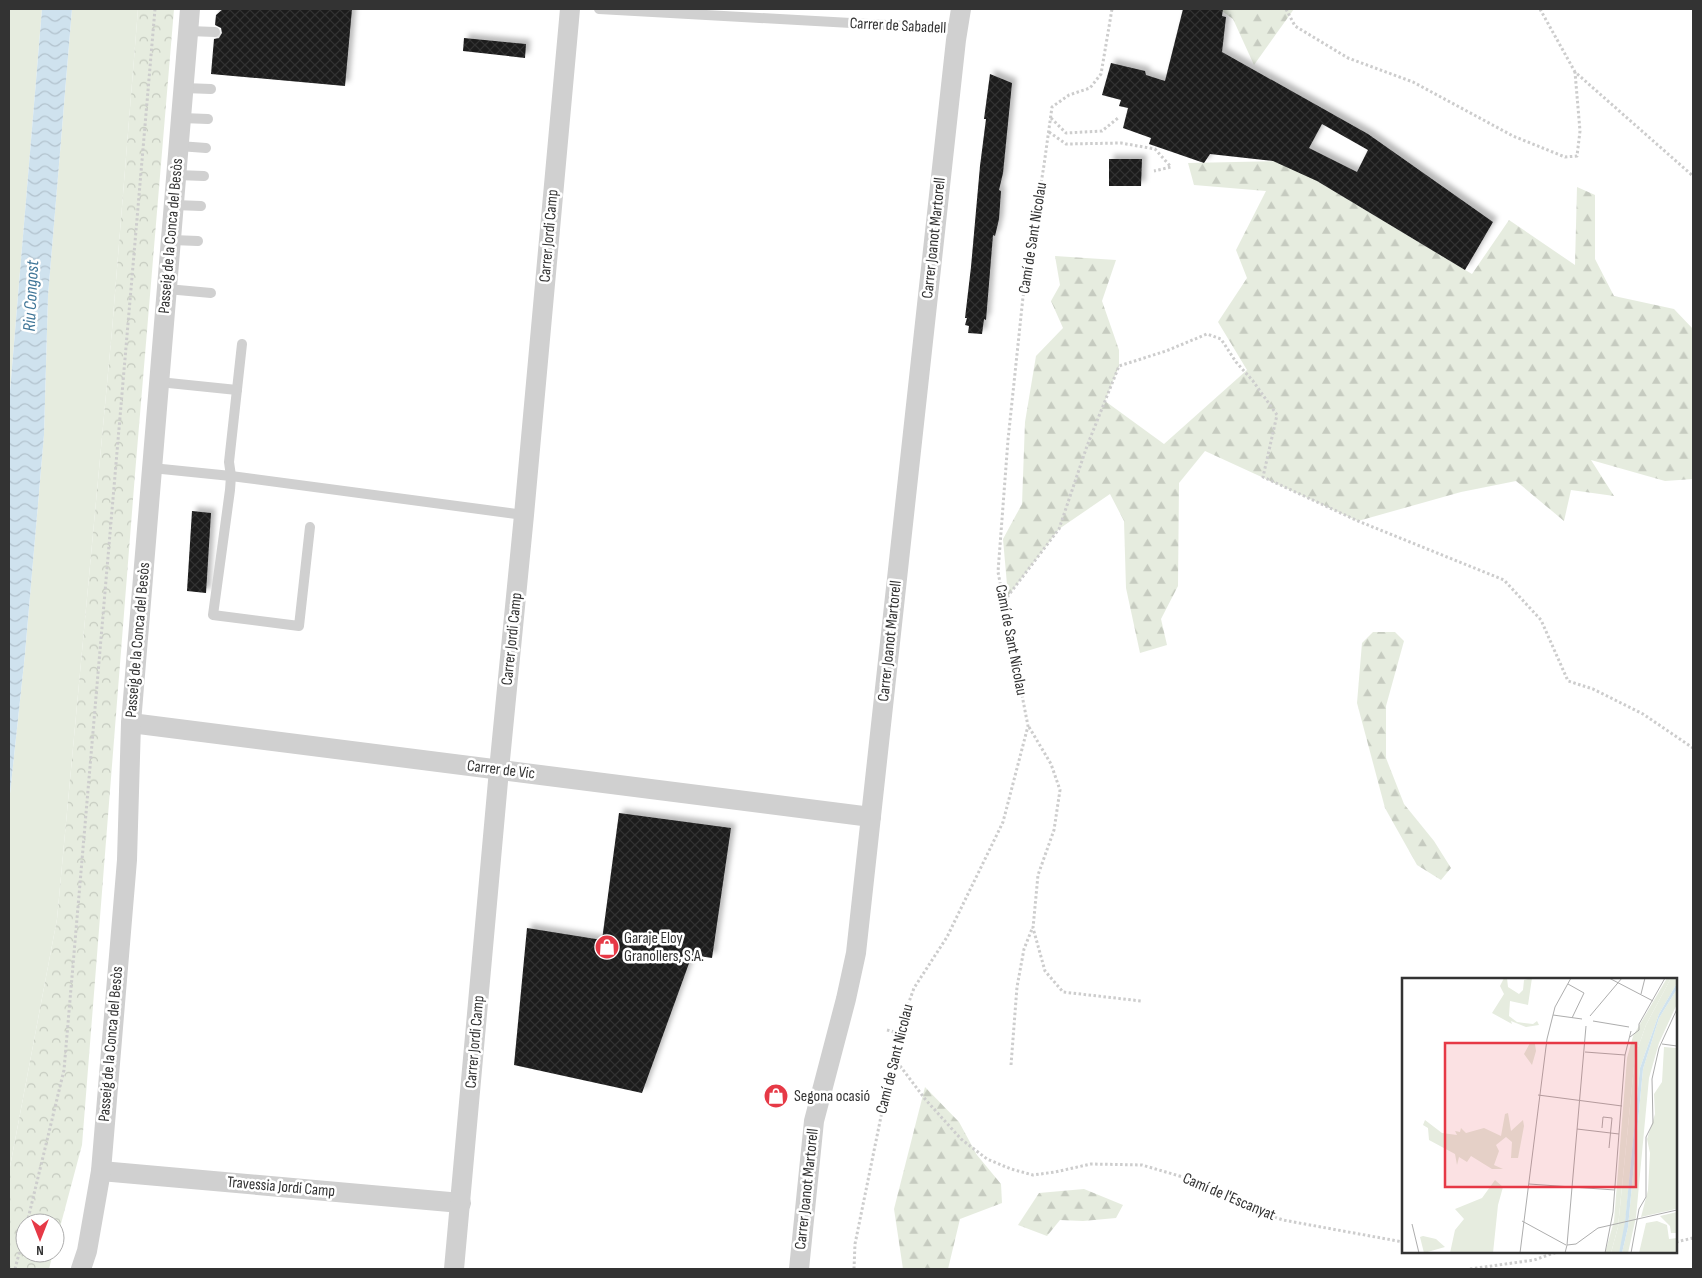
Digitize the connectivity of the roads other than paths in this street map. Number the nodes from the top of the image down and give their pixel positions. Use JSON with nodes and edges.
{"nodes":[{"id":1,"x":190,"y":9,"type":"edge"},
{"id":2,"x":570,"y":9,"type":"edge"},
{"id":3,"x":599,"y":9,"type":"edge"},
{"id":4,"x":961,"y":9,"type":"edge"},
{"id":5,"x":958,"y":29,"type":"junction"},
{"id":6,"x":189,"y":31,"type":"junction"},
{"id":7,"x":215,"y":32,"type":"dead end"},
{"id":8,"x":184,"y":88,"type":"junction"},
{"id":9,"x":211,"y":89,"type":"dead end"},
{"id":10,"x":182,"y":118,"type":"junction"},
{"id":11,"x":208,"y":119,"type":"dead end"},
{"id":12,"x":179,"y":146,"type":"junction"},
{"id":13,"x":206,"y":148,"type":"dead end"},
{"id":14,"x":177,"y":175,"type":"junction"},
{"id":15,"x":204,"y":176,"type":"dead end"},
{"id":16,"x":174,"y":205,"type":"junction"},
{"id":17,"x":201,"y":206,"type":"dead end"},
{"id":18,"x":172,"y":240,"type":"junction"},
{"id":19,"x":198,"y":241,"type":"dead end"},
{"id":20,"x":167,"y":289,"type":"junction"},
{"id":21,"x":211,"y":293,"type":"dead end"},
{"id":22,"x":242,"y":344,"type":"dead end"},
{"id":23,"x":159,"y":382,"type":"junction"},
{"id":24,"x":236,"y":390,"type":"junction"},
{"id":25,"x":152,"y":468,"type":"junction"},
{"id":26,"x":231,"y":476,"type":"junction"},
{"id":27,"x":524,"y":515,"type":"junction"},
{"id":28,"x":310,"y":527,"type":"dead end"},
{"id":29,"x":131,"y":723,"type":"junction"},
{"id":30,"x":499,"y":770,"type":"junction"},
{"id":31,"x":871,"y":817,"type":"junction"},
{"id":32,"x":101,"y":1171,"type":"junction"},
{"id":33,"x":461,"y":1203,"type":"junction"},
{"id":34,"x":81,"y":1269,"type":"edge"},
{"id":35,"x":454,"y":1269,"type":"edge"},
{"id":36,"x":799,"y":1269,"type":"edge"}],
"edges":[{"from":1,"to":6,"type":"street","name":"Passeig de la Conca del Besòs"},
{"from":2,"to":27,"type":"street","name":"Carrer Jordi Camp"},
{"from":3,"to":5,"type":"lane","name":"Carrer de Sabadell"},
{"from":4,"to":5,"type":"street","name":"Carrer Joanot Martorell"},
{"from":5,"to":31,"type":"street","name":"Carrer Joanot Martorell"},
{"from":6,"to":7,"type":"lane"},
{"from":6,"to":8,"type":"street","name":"Passeig de la Conca del Besòs"},
{"from":8,"to":9,"type":"lane"},
{"from":8,"to":10,"type":"street","name":"Passeig de la Conca del Besòs"},
{"from":10,"to":11,"type":"lane"},
{"from":10,"to":12,"type":"street","name":"Passeig de la Conca del Besòs"},
{"from":12,"to":13,"type":"lane"},
{"from":12,"to":14,"type":"street","name":"Passeig de la Conca del Besòs"},
{"from":14,"to":15,"type":"lane"},
{"from":14,"to":16,"type":"street","name":"Passeig de la Conca del Besòs"},
{"from":16,"to":17,"type":"lane"},
{"from":16,"to":18,"type":"street","name":"Passeig de la Conca del Besòs"},
{"from":18,"to":19,"type":"lane"},
{"from":18,"to":20,"type":"street","name":"Passeig de la Conca del Besòs"},
{"from":20,"to":21,"type":"lane"},
{"from":20,"to":23,"type":"street","name":"Passeig de la Conca del Besòs"},
{"from":22,"to":24,"type":"lane"},
{"from":23,"to":24,"type":"lane"},
{"from":23,"to":25,"type":"street","name":"Passeig de la Conca del Besòs"},
{"from":24,"to":26,"type":"lane"},
{"from":25,"to":26,"type":"lane"},
{"from":25,"to":29,"type":"street","name":"Passeig de la Conca del Besòs"},
{"from":26,"to":27,"type":"lane"},
{"from":26,"to":28,"type":"lane"},
{"from":27,"to":30,"type":"street","name":"Carrer Jordi Camp"},
{"from":29,"to":30,"type":"street","name":"Carrer de Vic"},
{"from":29,"to":32,"type":"street","name":"Passeig de la Conca del Besòs"},
{"from":30,"to":31,"type":"street","name":"Carrer de Vic"},
{"from":30,"to":33,"type":"street","name":"Carrer Jordi Camp"},
{"from":31,"to":36,"type":"street","name":"Carrer Joanot Martorell"},
{"from":32,"to":33,"type":"street","name":"Travessia Jordi Camp"},
{"from":32,"to":34,"type":"street","name":"Passeig de la Conca del Besòs"},
{"from":33,"to":35,"type":"street","name":"Carrer Jordi Camp"}]}
